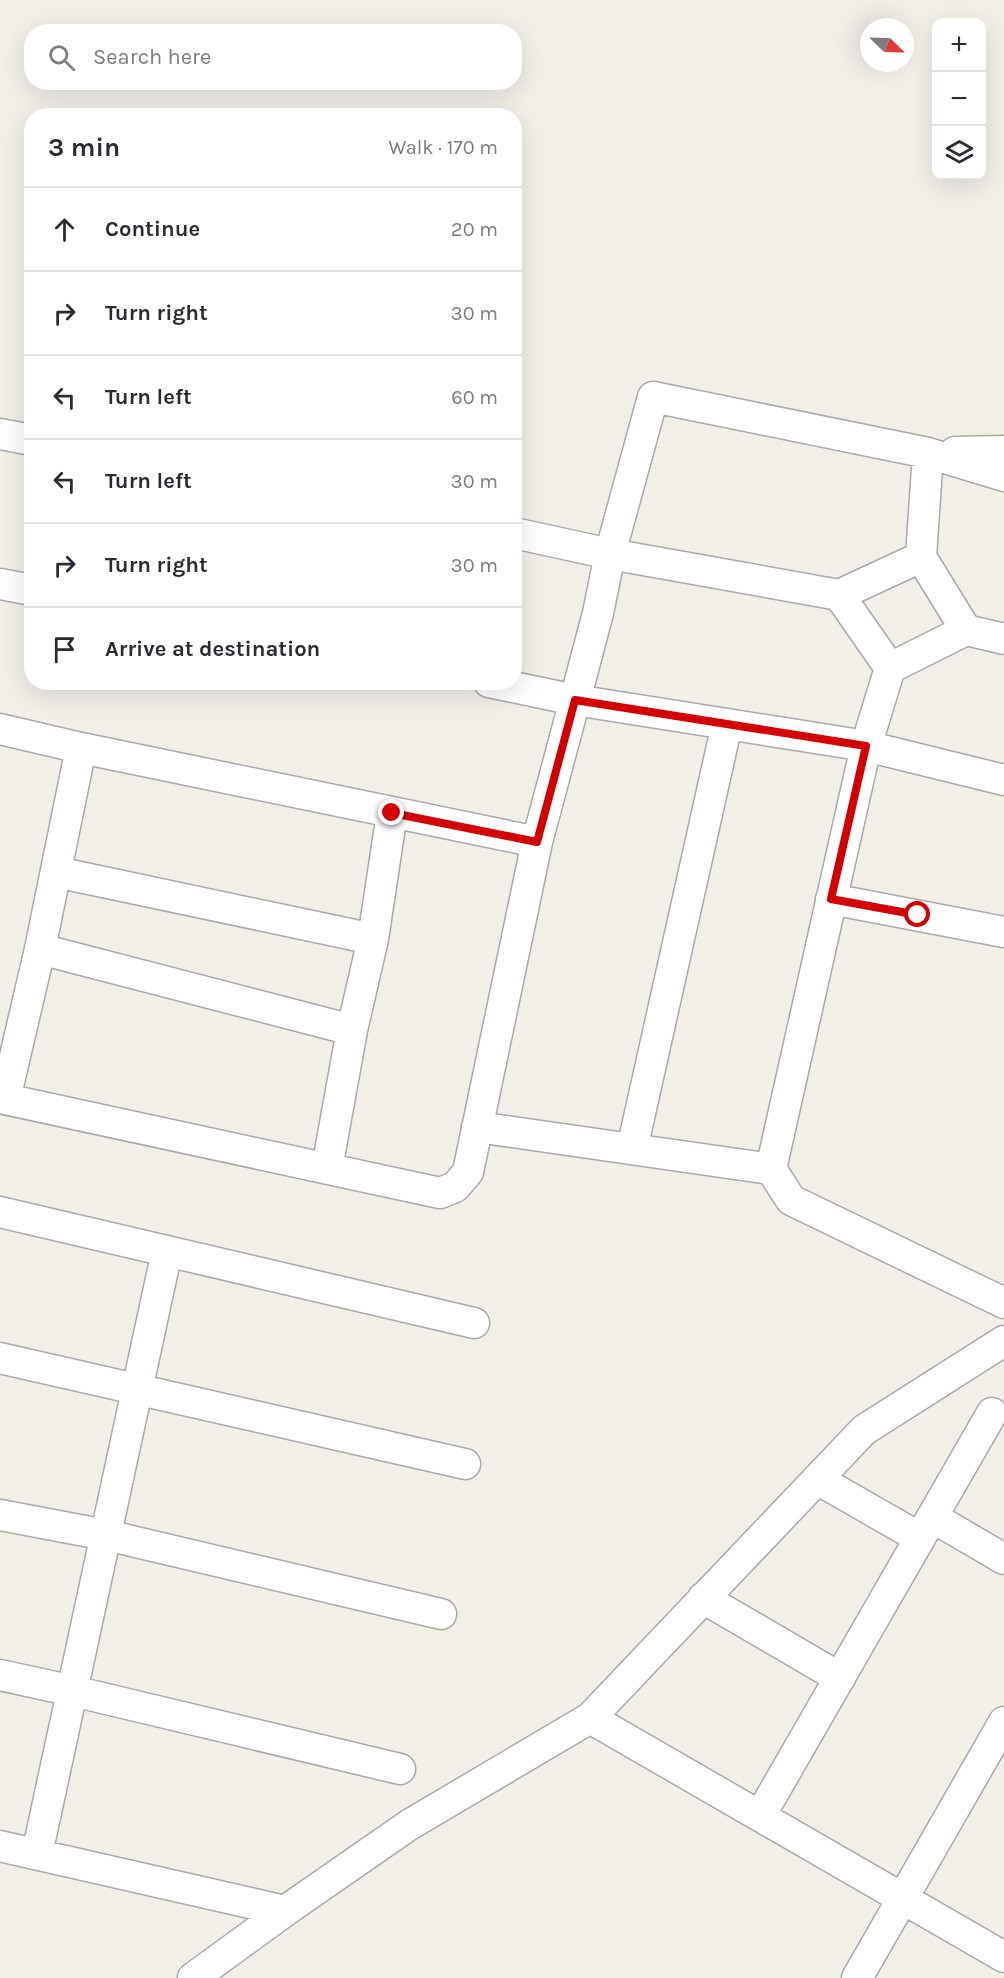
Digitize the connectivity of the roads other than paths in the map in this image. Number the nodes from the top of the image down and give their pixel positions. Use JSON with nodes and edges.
{"nodes":[{"id":1,"x":0,"y":434,"type":"edge"},
{"id":2,"x":24,"y":438,"type":"edge"},
{"id":3,"x":1004,"y":451,"type":"edge"},
{"id":4,"x":928,"y":453,"type":"junction"},
{"id":5,"x":1004,"y":476,"type":"edge"},
{"id":6,"x":522,"y":535,"type":"edge"},
{"id":7,"x":610,"y":554,"type":"junction"},
{"id":8,"x":921,"y":557,"type":"junction"},
{"id":9,"x":0,"y":584,"type":"edge"},
{"id":10,"x":24,"y":588,"type":"edge"},
{"id":11,"x":840,"y":595,"type":"junction"},
{"id":12,"x":966,"y":630,"type":"junction"},
{"id":13,"x":1004,"y":639,"type":"edge"},
{"id":14,"x":890,"y":669,"type":"junction"},
{"id":15,"x":522,"y":689,"type":"edge"},
{"id":16,"x":575,"y":700,"type":"junction"},
{"id":17,"x":727,"y":724,"type":"junction"},
{"id":18,"x":0,"y":729,"type":"edge"},
{"id":19,"x":866,"y":746,"type":"junction"},
{"id":20,"x":81,"y":748,"type":"junction"},
{"id":21,"x":1004,"y":780,"type":"edge"},
{"id":22,"x":392,"y":813,"type":"junction"},
{"id":23,"x":537,"y":842,"type":"junction"},
{"id":24,"x":56,"y":872,"type":"junction"},
{"id":25,"x":831,"y":899,"type":"junction"},
{"id":26,"x":1004,"y":932,"type":"edge"},
{"id":27,"x":373,"y":939,"type":"junction"},
{"id":28,"x":40,"y":949,"type":"junction"},
{"id":29,"x":352,"y":1030,"type":"junction"},
{"id":30,"x":2,"y":1098,"type":"edge"},
{"id":31,"x":477,"y":1127,"type":"junction"},
{"id":32,"x":632,"y":1149,"type":"junction"},
{"id":33,"x":327,"y":1168,"type":"junction"},
{"id":34,"x":771,"y":1169,"type":"junction"},
{"id":35,"x":0,"y":1212,"type":"edge"},
{"id":36,"x":167,"y":1251,"type":"junction"},
{"id":37,"x":1004,"y":1303,"type":"edge"},
{"id":38,"x":474,"y":1323,"type":"dead end"},
{"id":39,"x":1004,"y":1341,"type":"edge"},
{"id":40,"x":0,"y":1358,"type":"edge"},
{"id":41,"x":136,"y":1389,"type":"junction"},
{"id":42,"x":992,"y":1413,"type":"dead end"},
{"id":43,"x":465,"y":1464,"type":"dead end"},
{"id":44,"x":817,"y":1479,"type":"junction"},
{"id":45,"x":0,"y":1515,"type":"edge"},
{"id":46,"x":926,"y":1528,"type":"junction"},
{"id":47,"x":106,"y":1535,"type":"junction"},
{"id":48,"x":1004,"y":1559,"type":"edge"},
{"id":49,"x":703,"y":1598,"type":"junction"},
{"id":50,"x":441,"y":1614,"type":"dead end"},
{"id":51,"x":0,"y":1675,"type":"edge"},
{"id":52,"x":840,"y":1678,"type":"junction"},
{"id":53,"x":73,"y":1690,"type":"junction"},
{"id":54,"x":590,"y":1718,"type":"junction"},
{"id":55,"x":1004,"y":1722,"type":"edge"},
{"id":56,"x":400,"y":1769,"type":"dead end"},
{"id":57,"x":760,"y":1816,"type":"junction"},
{"id":58,"x":0,"y":1846,"type":"edge"},
{"id":59,"x":37,"y":1854,"type":"junction"},
{"id":60,"x":903,"y":1898,"type":"junction"},
{"id":61,"x":285,"y":1911,"type":"junction"},
{"id":62,"x":1004,"y":1957,"type":"edge"},
{"id":63,"x":193,"y":1978,"type":"edge"},
{"id":64,"x":857,"y":1978,"type":"edge"}],
"edges":[{"from":1,"to":2,"type":"street"},
{"from":3,"to":4,"type":"street"},
{"from":4,"to":5,"type":"street"},
{"from":4,"to":7,"type":"street"},
{"from":4,"to":8,"type":"street"},
{"from":6,"to":7,"type":"street"},
{"from":7,"to":11,"type":"street"},
{"from":7,"to":16,"type":"street"},
{"from":8,"to":11,"type":"street"},
{"from":8,"to":12,"type":"street"},
{"from":9,"to":10,"type":"street"},
{"from":11,"to":14,"type":"street"},
{"from":12,"to":13,"type":"street"},
{"from":12,"to":14,"type":"street"},
{"from":14,"to":19,"type":"street"},
{"from":15,"to":16,"type":"street"},
{"from":16,"to":17,"type":"street"},
{"from":16,"to":23,"type":"street"},
{"from":17,"to":19,"type":"street"},
{"from":17,"to":32,"type":"street"},
{"from":18,"to":20,"type":"street"},
{"from":19,"to":21,"type":"street"},
{"from":19,"to":25,"type":"street"},
{"from":20,"to":22,"type":"street"},
{"from":20,"to":24,"type":"street"},
{"from":22,"to":23,"type":"street"},
{"from":22,"to":27,"type":"street"},
{"from":23,"to":31,"type":"street"},
{"from":24,"to":27,"type":"street"},
{"from":24,"to":28,"type":"street"},
{"from":25,"to":26,"type":"street"},
{"from":25,"to":34,"type":"street"},
{"from":27,"to":29,"type":"street"},
{"from":28,"to":29,"type":"street"},
{"from":28,"to":30,"type":"street"},
{"from":29,"to":33,"type":"street"},
{"from":30,"to":33,"type":"street"},
{"from":31,"to":32,"type":"street"},
{"from":31,"to":33,"type":"street"},
{"from":32,"to":34,"type":"street"},
{"from":34,"to":37,"type":"street"},
{"from":35,"to":36,"type":"street"},
{"from":36,"to":38,"type":"street"},
{"from":36,"to":41,"type":"street"},
{"from":39,"to":44,"type":"street"},
{"from":40,"to":41,"type":"street"},
{"from":41,"to":43,"type":"street"},
{"from":41,"to":47,"type":"street"},
{"from":42,"to":46,"type":"street"},
{"from":44,"to":46,"type":"street"},
{"from":44,"to":49,"type":"street"},
{"from":45,"to":47,"type":"street"},
{"from":46,"to":48,"type":"street"},
{"from":46,"to":52,"type":"street"},
{"from":47,"to":50,"type":"street"},
{"from":47,"to":53,"type":"street"},
{"from":49,"to":52,"type":"street"},
{"from":49,"to":54,"type":"street"},
{"from":51,"to":53,"type":"street"},
{"from":52,"to":57,"type":"street"},
{"from":53,"to":56,"type":"street"},
{"from":53,"to":59,"type":"street"},
{"from":54,"to":57,"type":"street"},
{"from":54,"to":61,"type":"street"},
{"from":55,"to":60,"type":"street"},
{"from":57,"to":60,"type":"street"},
{"from":58,"to":59,"type":"street"},
{"from":59,"to":61,"type":"street"},
{"from":60,"to":62,"type":"street"},
{"from":60,"to":64,"type":"street"},
{"from":61,"to":63,"type":"street"}]}
